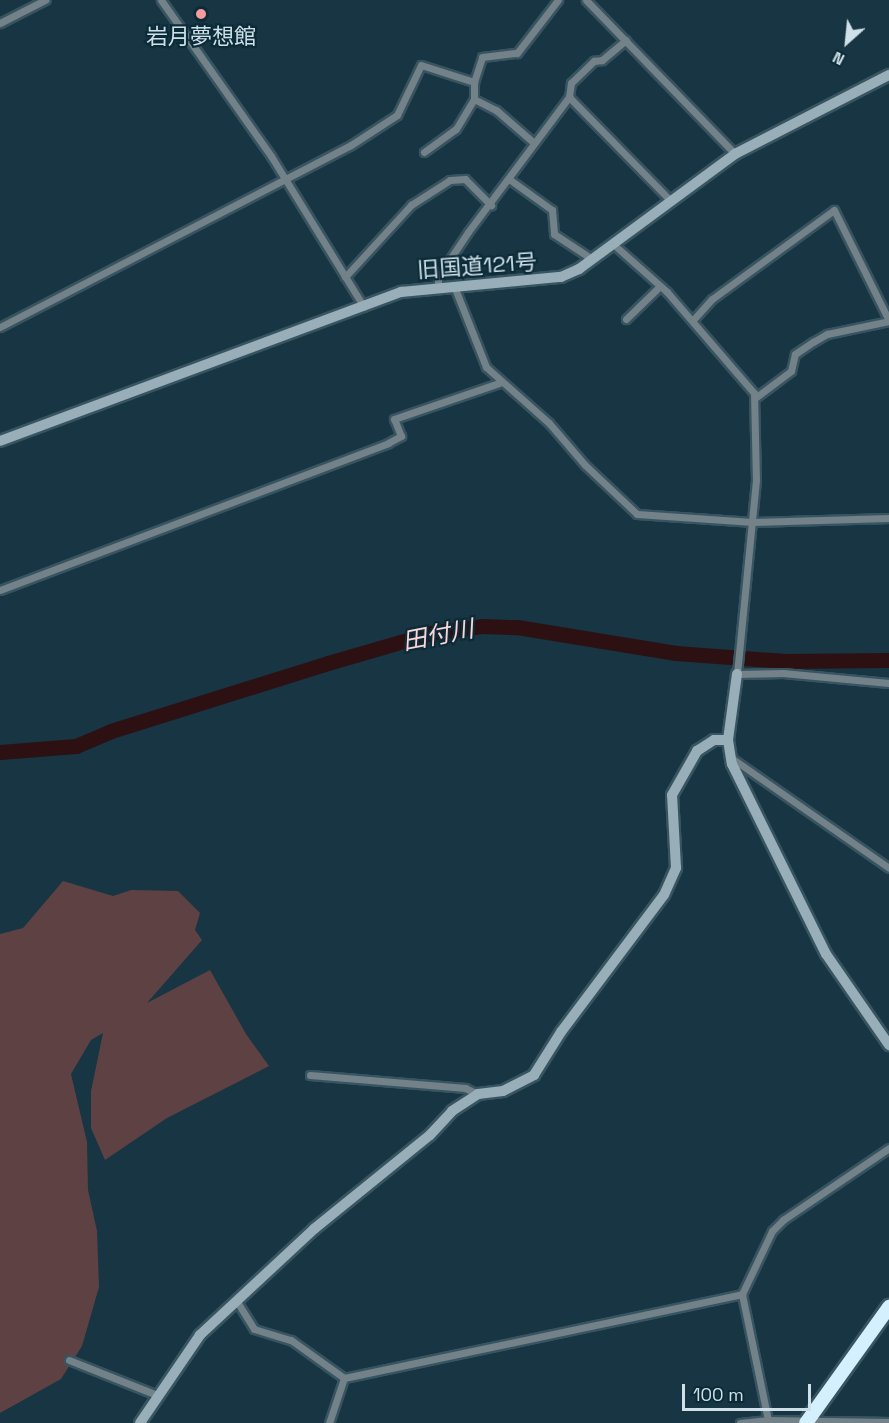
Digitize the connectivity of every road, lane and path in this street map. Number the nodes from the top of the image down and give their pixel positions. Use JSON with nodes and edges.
{"nodes":[{"id":1,"x":45,"y":0,"type":"edge"},
{"id":2,"x":161,"y":0,"type":"edge"},
{"id":3,"x":558,"y":0,"type":"edge"},
{"id":4,"x":586,"y":0,"type":"edge"},
{"id":5,"x":0,"y":23,"type":"edge"},
{"id":6,"x":626,"y":40,"type":"junction"},
{"id":7,"x":889,"y":75,"type":"edge"},
{"id":8,"x":474,"y":82,"type":"junction"},
{"id":9,"x":569,"y":97,"type":"junction"},
{"id":10,"x":474,"y":99,"type":"junction"},
{"id":11,"x":533,"y":142,"type":"junction"},
{"id":12,"x":424,"y":152,"type":"dead end"},
{"id":13,"x":735,"y":154,"type":"junction"},
{"id":14,"x":286,"y":179,"type":"junction"},
{"id":15,"x":509,"y":179,"type":"junction"},
{"id":16,"x":670,"y":200,"type":"junction"},
{"id":17,"x":491,"y":205,"type":"junction"},
{"id":18,"x":612,"y":243,"type":"junction"},
{"id":19,"x":592,"y":259,"type":"junction"},
{"id":20,"x":345,"y":277,"type":"junction"},
{"id":21,"x":454,"y":286,"type":"junction"},
{"id":22,"x":660,"y":286,"type":"junction"},
{"id":23,"x":438,"y":287,"type":"junction"},
{"id":24,"x":364,"y":307,"type":"junction"},
{"id":25,"x":626,"y":319,"type":"dead end"},
{"id":26,"x":693,"y":320,"type":"junction"},
{"id":27,"x":889,"y":321,"type":"edge"},
{"id":28,"x":0,"y":327,"type":"edge"},
{"id":29,"x":499,"y":383,"type":"junction"},
{"id":30,"x":755,"y":398,"type":"junction"},
{"id":31,"x":0,"y":441,"type":"edge"},
{"id":32,"x":889,"y":518,"type":"edge"},
{"id":33,"x":753,"y":522,"type":"junction"},
{"id":34,"x":0,"y":590,"type":"edge"},
{"id":35,"x":737,"y":671,"type":"junction"},
{"id":36,"x":889,"y":683,"type":"edge"},
{"id":37,"x":728,"y":740,"type":"junction"},
{"id":38,"x":730,"y":757,"type":"junction"},
{"id":39,"x":889,"y":868,"type":"edge"},
{"id":40,"x":889,"y":1045,"type":"edge"},
{"id":41,"x":310,"y":1075,"type":"dead end"},
{"id":42,"x":478,"y":1094,"type":"junction"},
{"id":43,"x":889,"y":1148,"type":"edge"},
{"id":44,"x":742,"y":1294,"type":"junction"},
{"id":45,"x":236,"y":1300,"type":"junction"},
{"id":46,"x":889,"y":1307,"type":"edge"},
{"id":47,"x":69,"y":1360,"type":"dead end"},
{"id":48,"x":344,"y":1378,"type":"junction"},
{"id":49,"x":157,"y":1395,"type":"junction"},
{"id":50,"x":768,"y":1420,"type":"junction"},
{"id":51,"x":807,"y":1421,"type":"edge"},
{"id":52,"x":889,"y":1422,"type":"edge"},
{"id":53,"x":140,"y":1423,"type":"edge"},
{"id":54,"x":329,"y":1423,"type":"edge"},
{"id":55,"x":740,"y":1423,"type":"edge"}],
"edges":[{"from":1,"to":5,"type":"street"},
{"from":2,"to":14,"type":"street"},
{"from":3,"to":8,"type":"street"},
{"from":4,"to":6,"type":"street"},
{"from":6,"to":9,"type":"street"},
{"from":6,"to":13,"type":"street"},
{"from":7,"to":13,"type":"street","name":"旧国道121号"},
{"from":8,"to":10,"type":"street"},
{"from":8,"to":14,"type":"street"},
{"from":9,"to":11,"type":"street"},
{"from":9,"to":16,"type":"street"},
{"from":10,"to":11,"type":"street"},
{"from":10,"to":12,"type":"street"},
{"from":11,"to":15,"type":"street"},
{"from":13,"to":16,"type":"street","name":"旧国道121号"},
{"from":14,"to":20,"type":"street"},
{"from":14,"to":28,"type":"street"},
{"from":15,"to":17,"type":"street"},
{"from":15,"to":19,"type":"street"},
{"from":16,"to":18,"type":"street","name":"旧国道121号"},
{"from":17,"to":20,"type":"street"},
{"from":17,"to":23,"type":"street"},
{"from":18,"to":19,"type":"street","name":"旧国道121号"},
{"from":18,"to":22,"type":"street"},
{"from":19,"to":21,"type":"street","name":"旧国道121号"},
{"from":20,"to":24,"type":"street"},
{"from":21,"to":23,"type":"street","name":"旧国道121号"},
{"from":21,"to":29,"type":"street"},
{"from":22,"to":25,"type":"street"},
{"from":22,"to":26,"type":"street"},
{"from":23,"to":24,"type":"street","name":"旧国道121号"},
{"from":24,"to":31,"type":"street","name":"旧国道121号"},
{"from":26,"to":27,"type":"street"},
{"from":26,"to":30,"type":"street"},
{"from":27,"to":30,"type":"street"},
{"from":29,"to":33,"type":"street"},
{"from":29,"to":34,"type":"street"},
{"from":30,"to":33,"type":"street"},
{"from":32,"to":33,"type":"street"},
{"from":33,"to":35,"type":"street"},
{"from":35,"to":36,"type":"street"},
{"from":35,"to":37,"type":"street"},
{"from":37,"to":38,"type":"street"},
{"from":37,"to":42,"type":"street"},
{"from":38,"to":39,"type":"street"},
{"from":38,"to":40,"type":"street"},
{"from":41,"to":42,"type":"street"},
{"from":42,"to":45,"type":"street"},
{"from":43,"to":44,"type":"street"},
{"from":44,"to":48,"type":"street"},
{"from":44,"to":50,"type":"street"},
{"from":45,"to":48,"type":"street"},
{"from":45,"to":49,"type":"street"},
{"from":46,"to":51,"type":"highway"},
{"from":47,"to":49,"type":"street"},
{"from":48,"to":54,"type":"street"},
{"from":49,"to":53,"type":"street"},
{"from":50,"to":51,"type":"street"},
{"from":50,"to":55,"type":"street"},
{"from":51,"to":52,"type":"street"}]}
